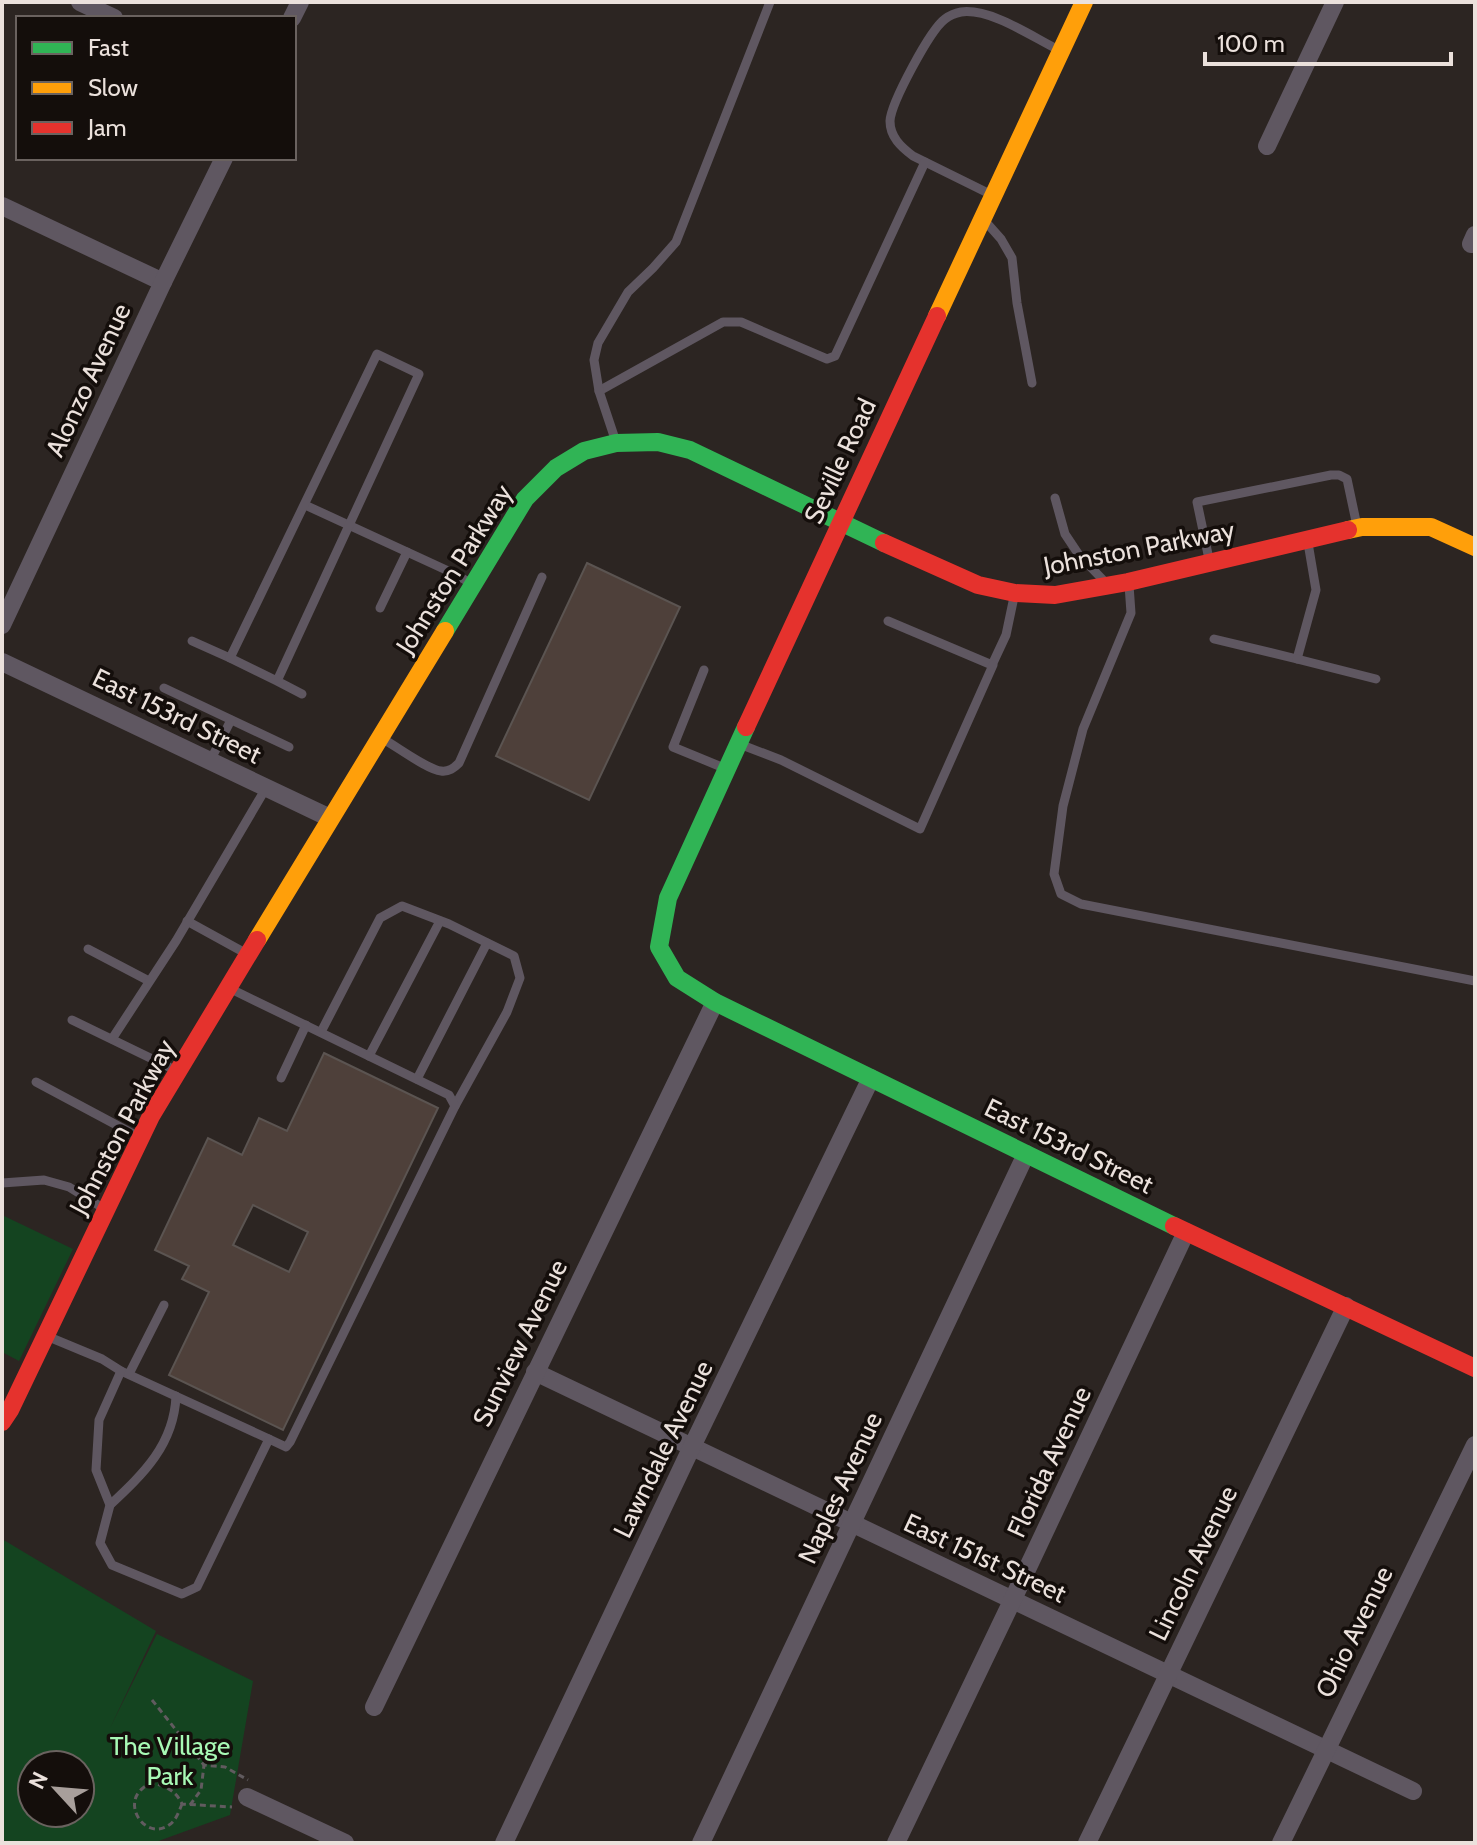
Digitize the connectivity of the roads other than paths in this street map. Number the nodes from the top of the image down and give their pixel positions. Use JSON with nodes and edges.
{"nodes":[{"id":1,"x":80,"y":2,"type":"edge"},
{"id":2,"x":770,"y":2,"type":"edge"},
{"id":3,"x":979,"y":2,"type":"edge"},
{"id":4,"x":1084,"y":2,"type":"edge"},
{"id":5,"x":1335,"y":2,"type":"edge"},
{"id":6,"x":987,"y":14,"type":"junction"},
{"id":7,"x":110,"y":16,"type":"edge"},
{"id":8,"x":1061,"y":51,"type":"junction"},
{"id":9,"x":1267,"y":146,"type":"dead end"},
{"id":10,"x":223,"y":160,"type":"edge"},
{"id":11,"x":925,"y":162,"type":"junction"},
{"id":12,"x":993,"y":195,"type":"junction"},
{"id":13,"x":2,"y":206,"type":"edge"},
{"id":14,"x":983,"y":218,"type":"junction"},
{"id":15,"x":163,"y":282,"type":"junction"},
{"id":16,"x":1032,"y":383,"type":"dead end"},
{"id":17,"x":599,"y":391,"type":"junction"},
{"id":18,"x":616,"y":443,"type":"junction"},
{"id":19,"x":1055,"y":498,"type":"dead end"},
{"id":20,"x":305,"y":505,"type":"junction"},
{"id":21,"x":840,"y":523,"type":"junction"},
{"id":22,"x":349,"y":526,"type":"junction"},
{"id":23,"x":1357,"y":528,"type":"junction"},
{"id":24,"x":1308,"y":540,"type":"junction"},
{"id":25,"x":1475,"y":547,"type":"edge"},
{"id":26,"x":407,"y":552,"type":"junction"},
{"id":27,"x":1209,"y":563,"type":"junction"},
{"id":28,"x":542,"y":577,"type":"dead end"},
{"id":29,"x":1128,"y":582,"type":"junction"},
{"id":30,"x":473,"y":585,"type":"junction"},
{"id":31,"x":1109,"y":585,"type":"junction"},
{"id":32,"x":1015,"y":593,"type":"junction"},
{"id":33,"x":380,"y":608,"type":"dead end"},
{"id":34,"x":888,"y":621,"type":"dead end"},
{"id":35,"x":2,"y":625,"type":"edge"},
{"id":36,"x":1214,"y":639,"type":"dead end"},
{"id":37,"x":192,"y":641,"type":"dead end"},
{"id":38,"x":230,"y":658,"type":"junction"},
{"id":39,"x":1297,"y":659,"type":"junction"},
{"id":40,"x":2,"y":662,"type":"edge"},
{"id":41,"x":993,"y":665,"type":"junction"},
{"id":42,"x":704,"y":670,"type":"dead end"},
{"id":43,"x":1376,"y":679,"type":"dead end"},
{"id":44,"x":277,"y":681,"type":"junction"},
{"id":45,"x":164,"y":688,"type":"dead end"},
{"id":46,"x":302,"y":694,"type":"dead end"},
{"id":47,"x":231,"y":720,"type":"junction"},
{"id":48,"x":380,"y":737,"type":"junction"},
{"id":49,"x":739,"y":743,"type":"junction"},
{"id":50,"x":289,"y":747,"type":"dead end"},
{"id":51,"x":210,"y":761,"type":"junction"},
{"id":52,"x":727,"y":769,"type":"junction"},
{"id":53,"x":266,"y":788,"type":"junction"},
{"id":54,"x":330,"y":818,"type":"junction"},
{"id":55,"x":187,"y":921,"type":"junction"},
{"id":56,"x":440,"y":921,"type":"junction"},
{"id":57,"x":487,"y":943,"type":"junction"},
{"id":58,"x":659,"y":947,"type":"joint"},
{"id":59,"x":88,"y":949,"type":"dead end"},
{"id":60,"x":248,"y":955,"type":"junction"},
{"id":61,"x":149,"y":981,"type":"junction"},
{"id":62,"x":1475,"y":981,"type":"edge"},
{"id":63,"x":228,"y":988,"type":"junction"},
{"id":64,"x":715,"y":1002,"type":"junction"},
{"id":65,"x":72,"y":1020,"type":"dead end"},
{"id":66,"x":306,"y":1025,"type":"junction"},
{"id":67,"x":321,"y":1032,"type":"junction"},
{"id":68,"x":112,"y":1039,"type":"junction"},
{"id":69,"x":369,"y":1056,"type":"junction"},
{"id":70,"x":177,"y":1072,"type":"junction"},
{"id":71,"x":281,"y":1078,"type":"dead end"},
{"id":72,"x":871,"y":1078,"type":"junction"},
{"id":73,"x":417,"y":1079,"type":"junction"},
{"id":74,"x":36,"y":1082,"type":"dead end"},
{"id":75,"x":455,"y":1106,"type":"junction"},
{"id":76,"x":140,"y":1138,"type":"junction"},
{"id":77,"x":1026,"y":1154,"type":"junction"},
{"id":78,"x":2,"y":1183,"type":"edge"},
{"id":79,"x":106,"y":1210,"type":"junction"},
{"id":80,"x":1186,"y":1232,"type":"junction"},
{"id":81,"x":164,"y":1305,"type":"dead end"},
{"id":82,"x":1346,"y":1306,"type":"junction"},
{"id":83,"x":46,"y":1336,"type":"junction"},
{"id":84,"x":1475,"y":1368,"type":"edge"},
{"id":85,"x":125,"y":1372,"type":"junction"},
{"id":86,"x":535,"y":1372,"type":"junction"},
{"id":87,"x":176,"y":1396,"type":"junction"},
{"id":88,"x":2,"y":1422,"type":"edge"},
{"id":89,"x":269,"y":1439,"type":"junction"},
{"id":90,"x":1475,"y":1445,"type":"edge"},
{"id":91,"x":692,"y":1447,"type":"junction"},
{"id":92,"x":110,"y":1505,"type":"junction"},
{"id":93,"x":852,"y":1523,"type":"junction"},
{"id":94,"x":1013,"y":1599,"type":"junction"},
{"id":95,"x":1168,"y":1675,"type":"junction"},
{"id":96,"x":374,"y":1707,"type":"dead end"},
{"id":97,"x":1326,"y":1749,"type":"junction"},
{"id":98,"x":1413,"y":1791,"type":"dead end"},
{"id":99,"x":244,"y":1795,"type":"road end"},
{"id":100,"x":345,"y":1843,"type":"edge"},
{"id":101,"x":504,"y":1843,"type":"edge"},
{"id":102,"x":701,"y":1843,"type":"edge"},
{"id":103,"x":896,"y":1843,"type":"edge"},
{"id":104,"x":1087,"y":1843,"type":"edge"},
{"id":105,"x":1281,"y":1843,"type":"edge"}],
"edges":[{"from":1,"to":7,"type":"street"},
{"from":2,"to":17,"type":"lane"},
{"from":3,"to":6,"type":"lane"},
{"from":4,"to":8,"type":"street","name":"Seville Road"},
{"from":5,"to":9,"type":"street"},
{"from":6,"to":8,"type":"lane"},
{"from":6,"to":11,"type":"lane"},
{"from":8,"to":12,"type":"street","name":"Seville Road"},
{"from":10,"to":15,"type":"street","name":"Alonzo Avenue"},
{"from":11,"to":12,"type":"lane"},
{"from":11,"to":17,"type":"lane"},
{"from":12,"to":14,"type":"street","name":"Seville Road"},
{"from":13,"to":15,"type":"street"},
{"from":14,"to":16,"type":"lane"},
{"from":14,"to":21,"type":"street","name":"Seville Road"},
{"from":15,"to":35,"type":"street","name":"Alonzo Avenue"},
{"from":17,"to":18,"type":"lane"},
{"from":18,"to":21,"type":"street","name":"Johnston Parkway"},
{"from":18,"to":30,"type":"street","name":"Johnston Parkway"},
{"from":19,"to":31,"type":"lane"},
{"from":20,"to":22,"type":"lane"},
{"from":20,"to":22,"type":"lane"},
{"from":20,"to":38,"type":"lane"},
{"from":21,"to":32,"type":"street","name":"Johnston Parkway"},
{"from":21,"to":49,"type":"street","name":"Seville Road"},
{"from":22,"to":26,"type":"lane"},
{"from":22,"to":44,"type":"lane"},
{"from":23,"to":24,"type":"street","name":"Johnston Parkway"},
{"from":23,"to":25,"type":"street","name":"Johnston Parkway"},
{"from":23,"to":27,"type":"lane"},
{"from":24,"to":27,"type":"street","name":"Johnston Parkway"},
{"from":24,"to":39,"type":"lane"},
{"from":26,"to":30,"type":"lane"},
{"from":26,"to":33,"type":"lane"},
{"from":27,"to":29,"type":"street","name":"Johnston Parkway"},
{"from":28,"to":48,"type":"lane"},
{"from":29,"to":31,"type":"street","name":"Johnston Parkway"},
{"from":29,"to":62,"type":"lane"},
{"from":30,"to":48,"type":"street","name":"Johnston Parkway"},
{"from":31,"to":32,"type":"street","name":"Johnston Parkway"},
{"from":32,"to":41,"type":"lane"},
{"from":34,"to":41,"type":"lane"},
{"from":36,"to":39,"type":"lane"},
{"from":37,"to":38,"type":"lane"},
{"from":38,"to":44,"type":"lane"},
{"from":39,"to":43,"type":"lane"},
{"from":40,"to":51,"type":"street","name":"East 153rd Street"},
{"from":41,"to":49,"type":"lane"},
{"from":42,"to":52,"type":"lane"},
{"from":44,"to":46,"type":"lane"},
{"from":45,"to":47,"type":"lane"},
{"from":47,"to":50,"type":"lane"},
{"from":47,"to":51,"type":"lane"},
{"from":48,"to":54,"type":"street","name":"Johnston Parkway"},
{"from":49,"to":52,"type":"street","name":"Seville Road"},
{"from":51,"to":53,"type":"street","name":"East 153rd Street"},
{"from":52,"to":58,"type":"street","name":"Seville Road"},
{"from":53,"to":54,"type":"street","name":"East 153rd Street"},
{"from":53,"to":55,"type":"lane"},
{"from":54,"to":60,"type":"street","name":"Johnston Parkway"},
{"from":55,"to":60,"type":"lane"},
{"from":55,"to":61,"type":"lane"},
{"from":56,"to":57,"type":"lane"},
{"from":56,"to":67,"type":"lane"},
{"from":56,"to":69,"type":"lane"},
{"from":57,"to":73,"type":"lane"},
{"from":57,"to":75,"type":"lane"},
{"from":58,"to":64,"type":"street","name":"East 153rd Street"},
{"from":59,"to":61,"type":"lane"},
{"from":60,"to":63,"type":"street","name":"Johnston Parkway"},
{"from":61,"to":68,"type":"lane"},
{"from":63,"to":66,"type":"lane"},
{"from":63,"to":70,"type":"street","name":"Johnston Parkway"},
{"from":64,"to":72,"type":"street","name":"East 153rd Street"},
{"from":64,"to":86,"type":"street","name":"Sunview Avenue"},
{"from":65,"to":68,"type":"lane"},
{"from":66,"to":67,"type":"lane"},
{"from":66,"to":71,"type":"lane"},
{"from":67,"to":69,"type":"lane"},
{"from":68,"to":70,"type":"lane"},
{"from":69,"to":73,"type":"lane"},
{"from":70,"to":76,"type":"street","name":"Johnston Parkway"},
{"from":72,"to":77,"type":"street","name":"East 153rd Street"},
{"from":72,"to":91,"type":"street","name":"Lawndale Avenue"},
{"from":73,"to":75,"type":"lane"},
{"from":74,"to":76,"type":"lane"},
{"from":75,"to":89,"type":"lane"},
{"from":76,"to":79,"type":"street","name":"Johnston Parkway"},
{"from":77,"to":80,"type":"street","name":"East 153rd Street"},
{"from":77,"to":93,"type":"street","name":"Naples Avenue"},
{"from":78,"to":79,"type":"lane"},
{"from":79,"to":83,"type":"street","name":"Johnston Parkway"},
{"from":80,"to":82,"type":"street","name":"East 153rd Street"},
{"from":80,"to":94,"type":"street","name":"Florida Avenue"},
{"from":81,"to":85,"type":"lane"},
{"from":82,"to":84,"type":"street","name":"East 153rd Street"},
{"from":82,"to":95,"type":"street","name":"Lincoln Avenue"},
{"from":83,"to":85,"type":"lane"},
{"from":83,"to":88,"type":"street","name":"Johnston Parkway"},
{"from":85,"to":87,"type":"lane"},
{"from":85,"to":92,"type":"lane"},
{"from":86,"to":91,"type":"street","name":"East 151st Street"},
{"from":86,"to":96,"type":"street","name":"Sunview Avenue"},
{"from":87,"to":89,"type":"lane"},
{"from":87,"to":92,"type":"lane"},
{"from":89,"to":92,"type":"lane"},
{"from":90,"to":97,"type":"street","name":"Ohio Avenue"},
{"from":91,"to":93,"type":"street","name":"East 151st Street"},
{"from":91,"to":101,"type":"street","name":"Lawndale Avenue"},
{"from":93,"to":94,"type":"street","name":"East 151st Street"},
{"from":93,"to":102,"type":"street","name":"Naples Avenue"},
{"from":94,"to":95,"type":"street","name":"East 151st Street"},
{"from":94,"to":103,"type":"street","name":"Florida Avenue"},
{"from":95,"to":97,"type":"street","name":"East 151st Street"},
{"from":95,"to":104,"type":"street","name":"Lincoln Avenue"},
{"from":97,"to":98,"type":"street","name":"East 151st Street"},
{"from":97,"to":105,"type":"street","name":"Ohio Avenue"},
{"from":99,"to":100,"type":"street"}]}
